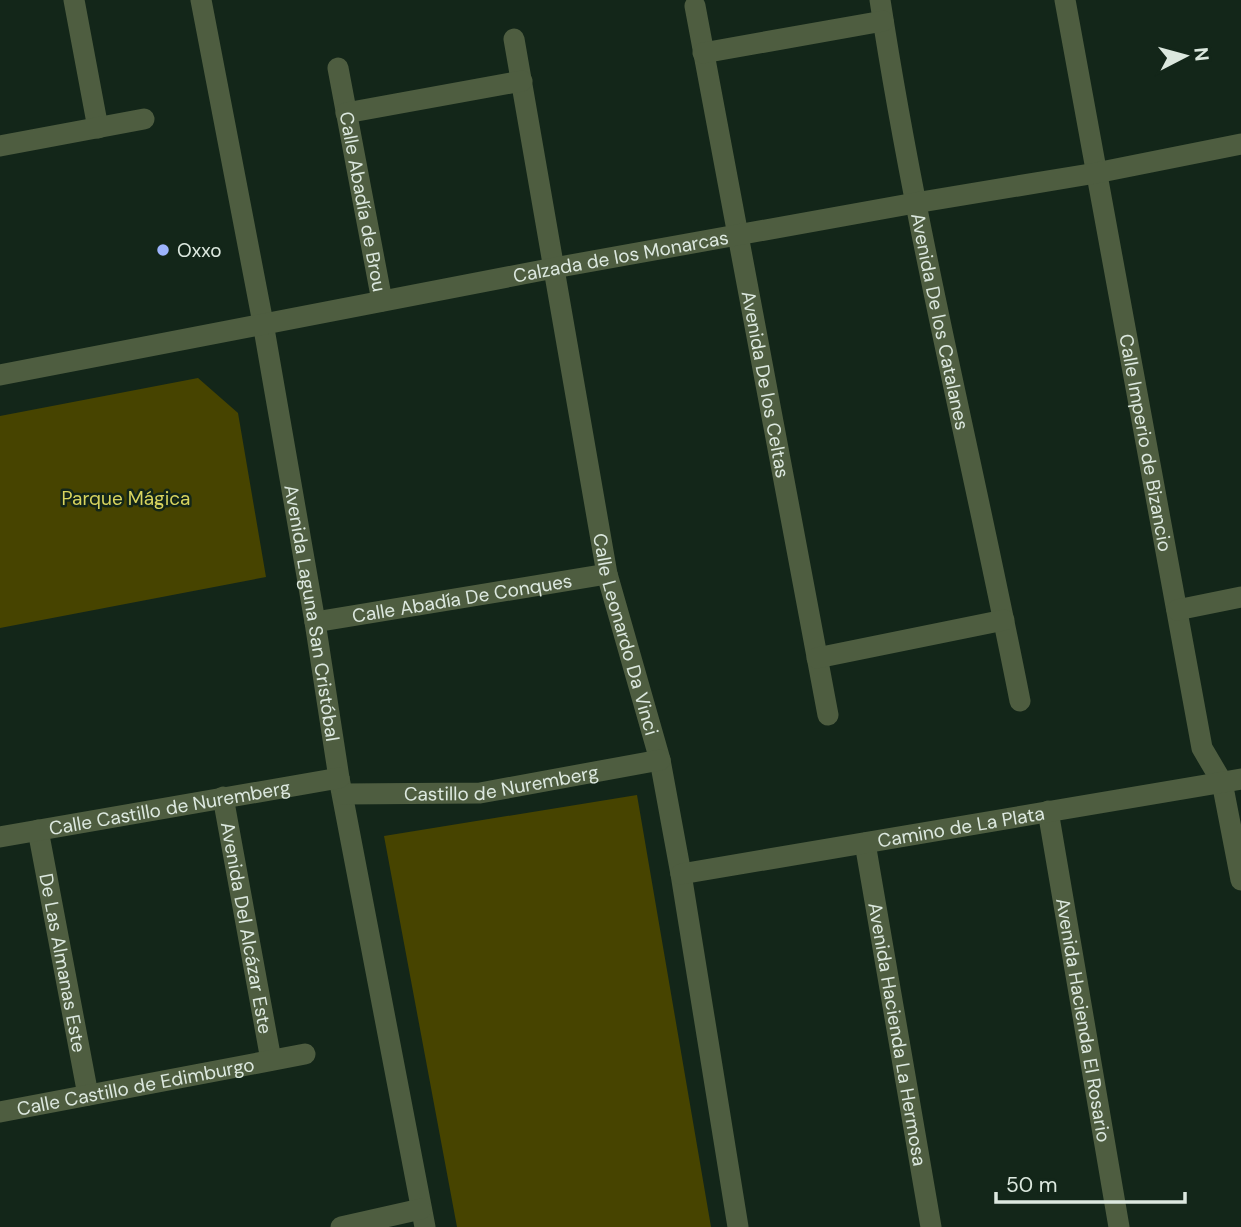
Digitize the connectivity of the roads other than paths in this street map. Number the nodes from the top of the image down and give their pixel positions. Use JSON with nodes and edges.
{"nodes":[{"id":1,"x":74,"y":0,"type":"edge"},
{"id":2,"x":201,"y":0,"type":"edge"},
{"id":3,"x":1065,"y":0,"type":"edge"},
{"id":4,"x":695,"y":6,"type":"dead end"},
{"id":5,"x":881,"y":10,"type":"edge"},
{"id":6,"x":514,"y":38,"type":"dead end"},
{"id":7,"x":703,"y":53,"type":"junction"},
{"id":8,"x":338,"y":68,"type":"dead end"},
{"id":9,"x":522,"y":81,"type":"junction"},
{"id":10,"x":346,"y":113,"type":"junction"},
{"id":11,"x":145,"y":119,"type":"dead end"},
{"id":12,"x":98,"y":128,"type":"junction"},
{"id":13,"x":1241,"y":144,"type":"edge"},
{"id":14,"x":0,"y":146,"type":"edge"},
{"id":15,"x":1096,"y":173,"type":"junction"},
{"id":16,"x":915,"y":203,"type":"junction"},
{"id":17,"x":738,"y":235,"type":"junction"},
{"id":18,"x":554,"y":268,"type":"junction"},
{"id":19,"x":382,"y":301,"type":"junction"},
{"id":20,"x":263,"y":323,"type":"junction"},
{"id":21,"x":0,"y":375,"type":"edge"},
{"id":22,"x":607,"y":574,"type":"junction"},
{"id":23,"x":1241,"y":597,"type":"edge"},
{"id":24,"x":1178,"y":610,"type":"junction"},
{"id":25,"x":1004,"y":620,"type":"junction"},
{"id":26,"x":315,"y":622,"type":"junction"},
{"id":27,"x":817,"y":658,"type":"junction"},
{"id":28,"x":1020,"y":701,"type":"dead end"},
{"id":29,"x":828,"y":715,"type":"dead end"},
{"id":30,"x":660,"y":760,"type":"junction"},
{"id":31,"x":1232,"y":781,"type":"edge"},
{"id":32,"x":341,"y":786,"type":"junction"},
{"id":33,"x":223,"y":797,"type":"junction"},
{"id":34,"x":1048,"y":811,"type":"junction"},
{"id":35,"x":38,"y":830,"type":"junction"},
{"id":36,"x":0,"y":837,"type":"edge"},
{"id":37,"x":865,"y":843,"type":"junction"},
{"id":38,"x":681,"y":874,"type":"junction"},
{"id":39,"x":1241,"y":880,"type":"edge"},
{"id":40,"x":305,"y":1054,"type":"dead end"},
{"id":41,"x":271,"y":1060,"type":"junction"},
{"id":42,"x":88,"y":1095,"type":"junction"},
{"id":43,"x":0,"y":1112,"type":"edge"},
{"id":44,"x":423,"y":1218,"type":"edge"},
{"id":45,"x":341,"y":1227,"type":"edge"},
{"id":46,"x":738,"y":1227,"type":"edge"},
{"id":47,"x":931,"y":1227,"type":"edge"},
{"id":48,"x":1119,"y":1227,"type":"edge"}],
"edges":[{"from":1,"to":12,"type":"street"},
{"from":2,"to":20,"type":"street","name":"Avenida Laguna San Cristóbal"},
{"from":3,"to":15,"type":"street","name":"Calle Imperio de Bizancio"},
{"from":4,"to":7,"type":"street","name":"Avenida De los Celtas"},
{"from":5,"to":7,"type":"street"},
{"from":5,"to":16,"type":"street","name":"Avenida De los Catalanes"},
{"from":6,"to":9,"type":"street","name":"Calle Leonardo Da Vinci"},
{"from":7,"to":17,"type":"street","name":"Avenida De los Celtas"},
{"from":8,"to":10,"type":"street"},
{"from":9,"to":10,"type":"street","name":"Calle Abadía de Brou"},
{"from":9,"to":18,"type":"street","name":"Calle Leonardo Da Vinci"},
{"from":10,"to":19,"type":"street","name":"Calle Abadía de Brou"},
{"from":11,"to":12,"type":"street"},
{"from":12,"to":14,"type":"street"},
{"from":13,"to":15,"type":"street","name":"Calzada de los Monarcas"},
{"from":15,"to":16,"type":"street","name":"Calzada de los Monarcas"},
{"from":15,"to":24,"type":"street","name":"Calle Imperio de Bizancio"},
{"from":16,"to":17,"type":"street","name":"Calzada de los Monarcas"},
{"from":16,"to":25,"type":"street","name":"Avenida De los Catalanes"},
{"from":17,"to":18,"type":"street","name":"Calzada de los Monarcas"},
{"from":17,"to":27,"type":"street","name":"Avenida De los Celtas"},
{"from":18,"to":19,"type":"street","name":"Calzada de los Monarcas"},
{"from":18,"to":22,"type":"street","name":"Calle Leonardo Da Vinci"},
{"from":19,"to":20,"type":"street","name":"Calzada de los Monarcas"},
{"from":20,"to":21,"type":"street","name":"Calzada de los Monarcas"},
{"from":20,"to":26,"type":"street","name":"Avenida Laguna San Cristóbal"},
{"from":22,"to":26,"type":"street","name":"Calle Abadía De Conques"},
{"from":22,"to":30,"type":"street","name":"Calle Leonardo Da Vinci"},
{"from":23,"to":24,"type":"street"},
{"from":24,"to":31,"type":"street","name":"Calle Imperio de Bizancio"},
{"from":25,"to":27,"type":"street"},
{"from":25,"to":28,"type":"street","name":"Avenida De los Catalanes"},
{"from":26,"to":32,"type":"street","name":"Avenida Laguna San Cristóbal"},
{"from":27,"to":29,"type":"street","name":"Avenida De los Celtas"},
{"from":30,"to":32,"type":"street","name":"Castillo de Nuremberg"},
{"from":30,"to":38,"type":"street","name":"Calle Leonardo Da Vinci"},
{"from":31,"to":34,"type":"street","name":"Camino de La Plata"},
{"from":31,"to":39,"type":"street","name":"Calle Imperio de Bizancio"},
{"from":32,"to":33,"type":"street","name":"Calle Castillo de Nuremberg"},
{"from":32,"to":44,"type":"street","name":"Avenida Laguna San Cristóbal"},
{"from":33,"to":35,"type":"street","name":"Calle Castillo de Nuremberg"},
{"from":33,"to":41,"type":"street","name":"Avenida Del Alcázar Este"},
{"from":34,"to":37,"type":"street","name":"Camino de La Plata"},
{"from":34,"to":48,"type":"street","name":"Avenida Hacienda El Rosario"},
{"from":35,"to":36,"type":"street","name":"Calle Castillo de Nuremberg"},
{"from":35,"to":42,"type":"street","name":"De Las Almanas Este"},
{"from":37,"to":38,"type":"street","name":"Camino de La Plata"},
{"from":37,"to":47,"type":"street","name":"Avenida Hacienda La Hermosa"},
{"from":38,"to":46,"type":"street","name":"Calle Leonardo Da Vinci"},
{"from":40,"to":41,"type":"street","name":"Calle Castillo de Edimburgo"},
{"from":41,"to":42,"type":"street","name":"Calle Castillo de Edimburgo"},
{"from":42,"to":43,"type":"street","name":"Calle Castillo de Edimburgo"},
{"from":44,"to":45,"type":"street"}]}
